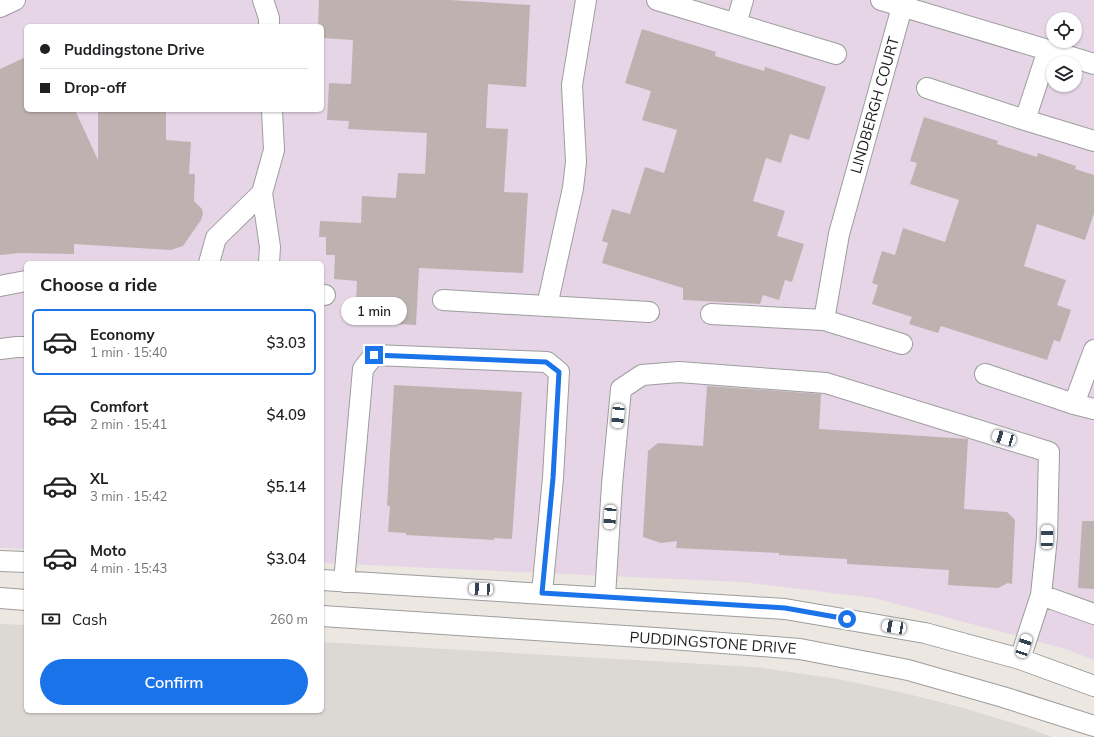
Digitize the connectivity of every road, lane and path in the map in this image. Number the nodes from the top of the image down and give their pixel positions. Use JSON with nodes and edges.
{"nodes":[{"id":1,"x":15,"y":0,"type":"edge"},
{"id":2,"x":263,"y":0,"type":"edge"},
{"id":3,"x":586,"y":0,"type":"edge"},
{"id":4,"x":657,"y":0,"type":"edge"},
{"id":5,"x":742,"y":0,"type":"edge"},
{"id":6,"x":881,"y":0,"type":"edge"},
{"id":7,"x":0,"y":7,"type":"edge"},
{"id":8,"x":902,"y":7,"type":"junction"},
{"id":9,"x":269,"y":24,"type":"edge"},
{"id":10,"x":736,"y":24,"type":"junction"},
{"id":11,"x":1048,"y":50,"type":"junction"},
{"id":12,"x":836,"y":54,"type":"dead end"},
{"id":13,"x":1094,"y":64,"type":"edge"},
{"id":14,"x":927,"y":88,"type":"dead end"},
{"id":15,"x":272,"y":112,"type":"edge"},
{"id":16,"x":1025,"y":120,"type":"junction"},
{"id":17,"x":1094,"y":141,"type":"edge"},
{"id":18,"x":262,"y":193,"type":"junction"},
{"id":19,"x":210,"y":261,"type":"edge"},
{"id":20,"x":269,"y":261,"type":"edge"},
{"id":21,"x":24,"y":281,"type":"edge"},
{"id":22,"x":0,"y":286,"type":"edge"},
{"id":23,"x":443,"y":300,"type":"dead end"},
{"id":24,"x":547,"y":306,"type":"junction"},
{"id":25,"x":649,"y":312,"type":"dead end"},
{"id":26,"x":711,"y":314,"type":"dead end"},
{"id":27,"x":824,"y":320,"type":"junction"},
{"id":28,"x":902,"y":344,"type":"dead end"},
{"id":29,"x":24,"y":347,"type":"edge"},
{"id":30,"x":0,"y":349,"type":"edge"},
{"id":31,"x":1094,"y":350,"type":"edge"},
{"id":32,"x":985,"y":374,"type":"dead end"},
{"id":33,"x":1074,"y":404,"type":"junction"},
{"id":34,"x":1094,"y":409,"type":"edge"},
{"id":35,"x":0,"y":561,"type":"edge"},
{"id":36,"x":24,"y":562,"type":"edge"},
{"id":37,"x":324,"y":580,"type":"edge"},
{"id":38,"x":344,"y":582,"type":"junction"},
{"id":39,"x":542,"y":593,"type":"junction"},
{"id":40,"x":605,"y":596,"type":"junction"},
{"id":41,"x":1041,"y":596,"type":"junction"},
{"id":42,"x":0,"y":598,"type":"edge"},
{"id":43,"x":24,"y":600,"type":"edge"},
{"id":44,"x":1094,"y":614,"type":"edge"},
{"id":45,"x":324,"y":616,"type":"edge"},
{"id":46,"x":1020,"y":659,"type":"junction"},
{"id":47,"x":1094,"y":686,"type":"edge"},
{"id":48,"x":1094,"y":726,"type":"edge"}],
"edges":[{"from":1,"to":7,"type":"street"},
{"from":2,"to":9,"type":"street"},
{"from":3,"to":24,"type":"street"},
{"from":4,"to":10,"type":"street"},
{"from":5,"to":10,"type":"street"},
{"from":6,"to":8,"type":"street"},
{"from":8,"to":11,"type":"street"},
{"from":8,"to":27,"type":"street","name":"LINDBERGH COURT"},
{"from":10,"to":12,"type":"street"},
{"from":11,"to":13,"type":"street"},
{"from":11,"to":16,"type":"street"},
{"from":14,"to":16,"type":"street"},
{"from":15,"to":18,"type":"street"},
{"from":16,"to":17,"type":"street"},
{"from":18,"to":19,"type":"street"},
{"from":18,"to":20,"type":"street"},
{"from":21,"to":22,"type":"street"},
{"from":23,"to":24,"type":"street"},
{"from":24,"to":25,"type":"street"},
{"from":26,"to":27,"type":"street"},
{"from":27,"to":28,"type":"street"},
{"from":29,"to":30,"type":"street"},
{"from":31,"to":33,"type":"street"},
{"from":32,"to":33,"type":"street"},
{"from":33,"to":34,"type":"street"},
{"from":35,"to":36,"type":"street"},
{"from":37,"to":38,"type":"street"},
{"from":38,"to":39,"type":"street"},
{"from":38,"to":39,"type":"street"},
{"from":39,"to":40,"type":"street"},
{"from":40,"to":41,"type":"street"},
{"from":40,"to":46,"type":"street"},
{"from":41,"to":44,"type":"street"},
{"from":41,"to":46,"type":"street"},
{"from":42,"to":43,"type":"street"},
{"from":45,"to":48,"type":"street","name":"PUDDINGSTONE DRIVE"},
{"from":46,"to":47,"type":"street"}]}
